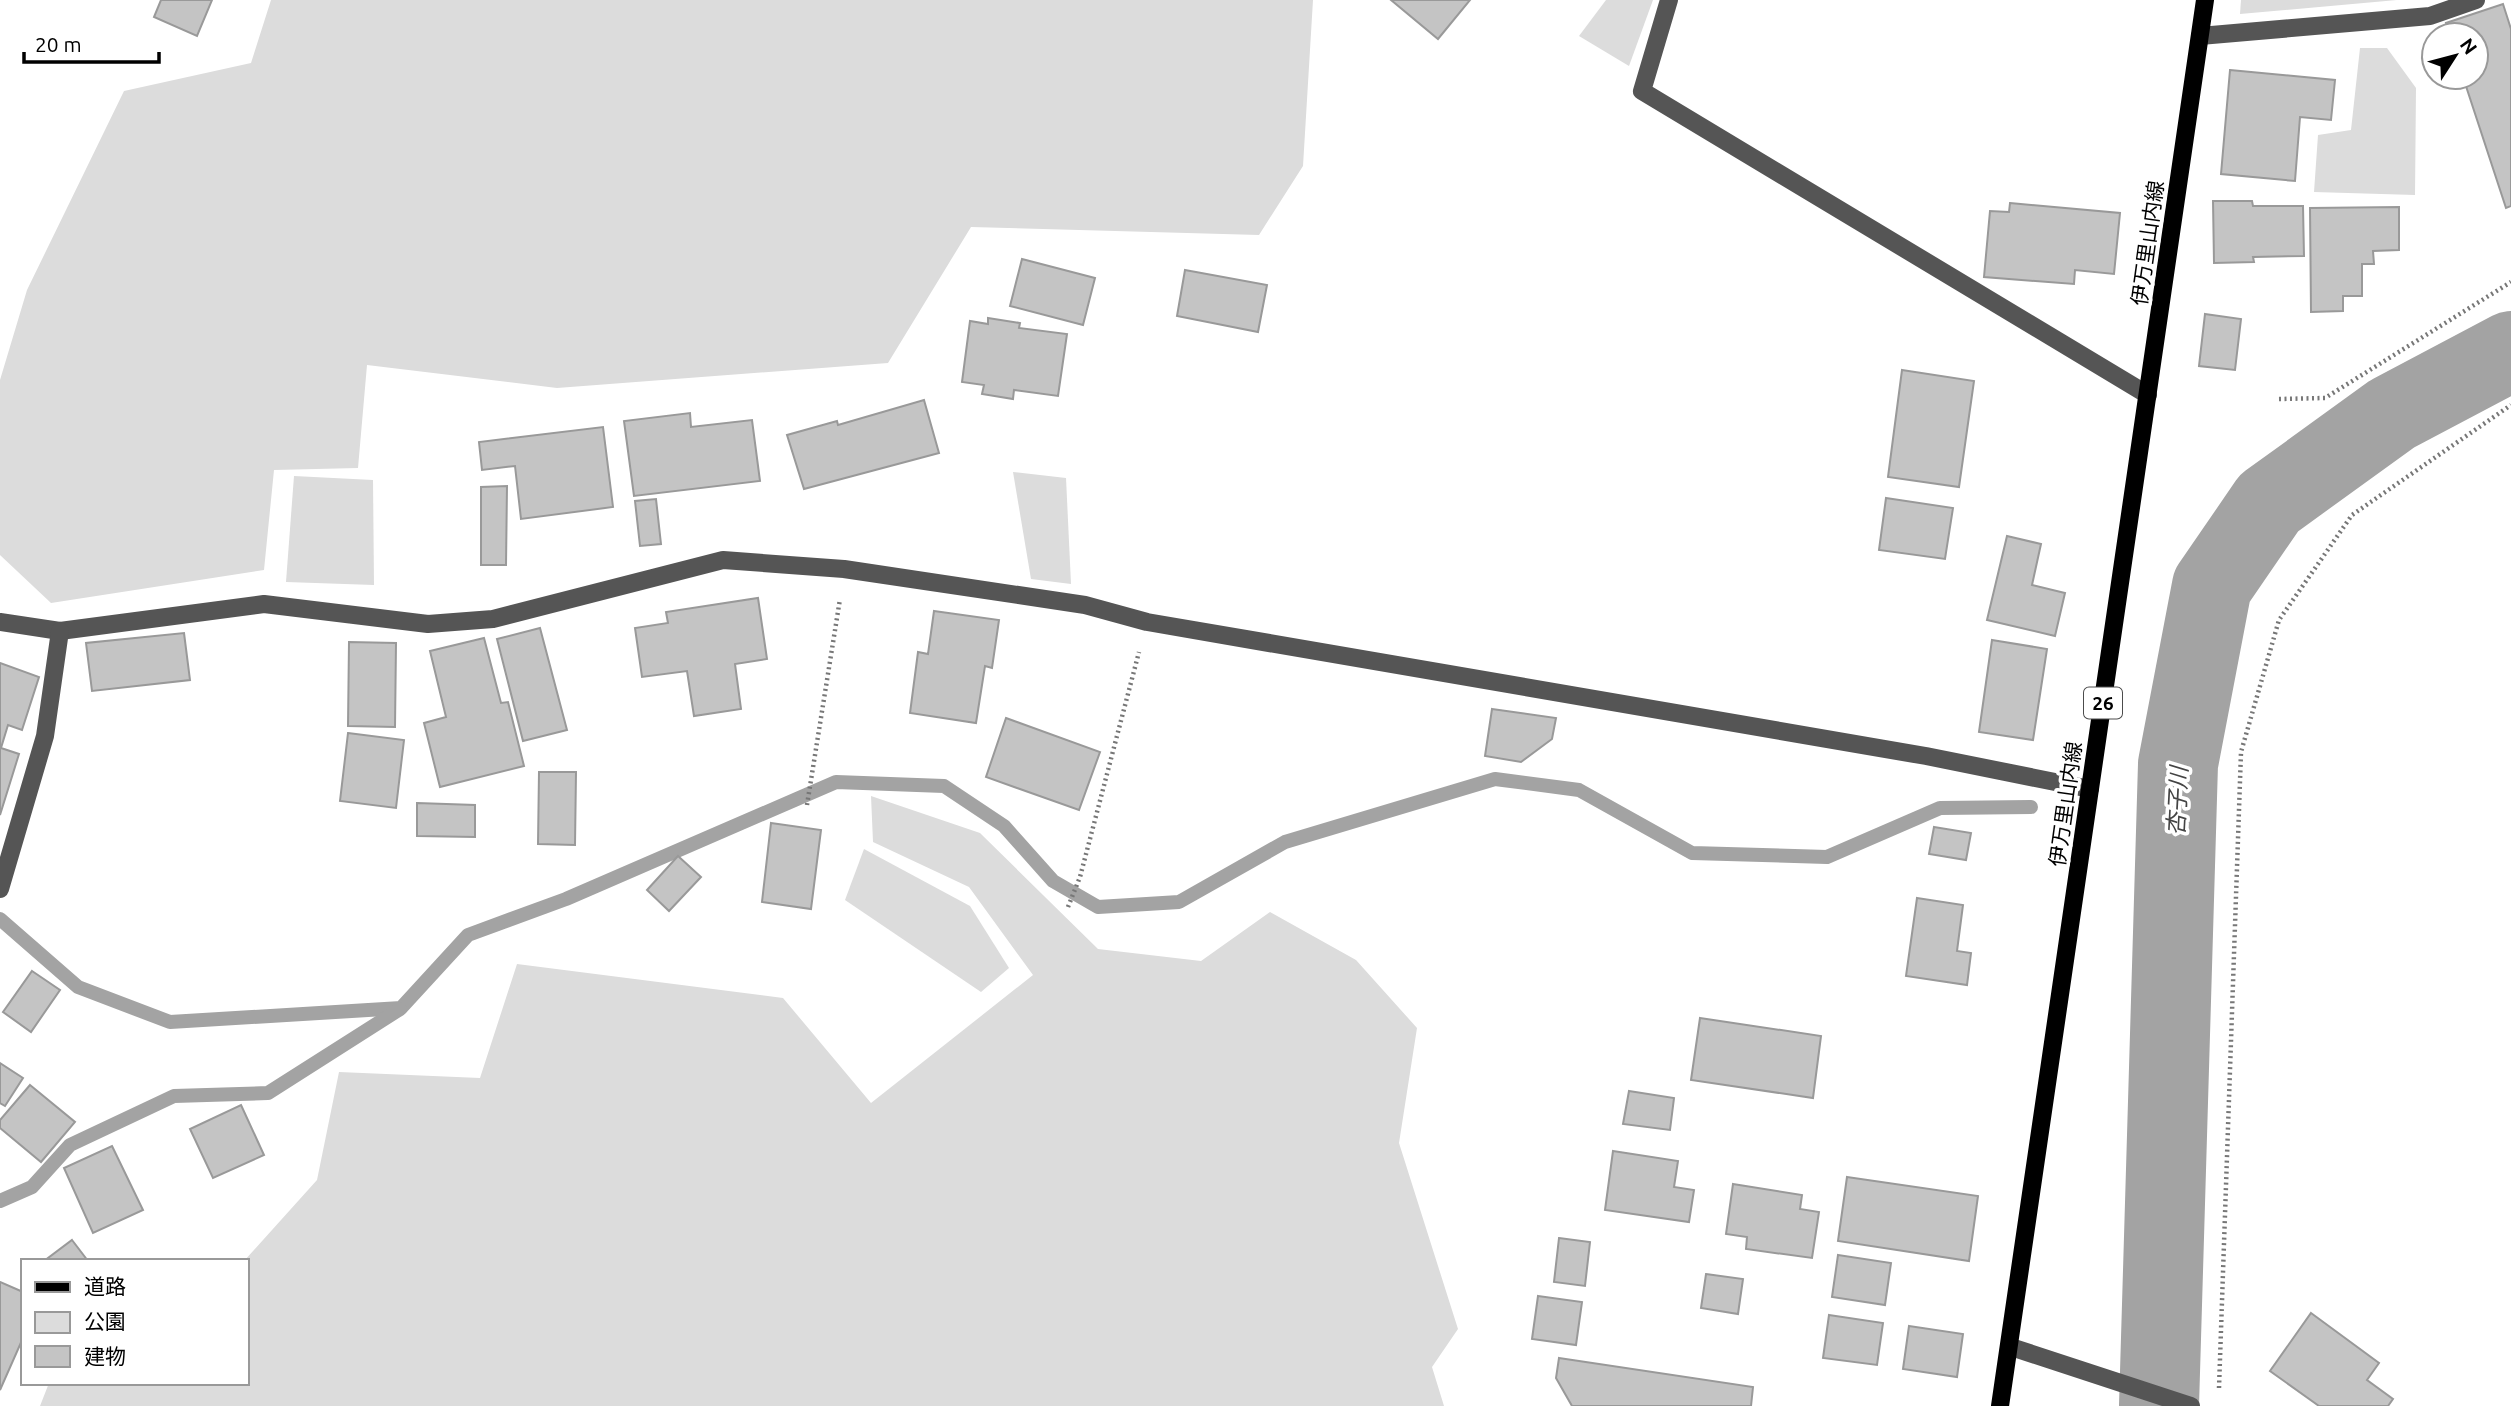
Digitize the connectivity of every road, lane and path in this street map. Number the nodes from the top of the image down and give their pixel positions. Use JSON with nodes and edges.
{"nodes":[{"id":1,"x":1669,"y":0,"type":"edge"},
{"id":2,"x":2205,"y":0,"type":"edge"},
{"id":3,"x":2476,"y":0,"type":"edge"},
{"id":4,"x":2200,"y":36,"type":"junction"},
{"id":5,"x":2511,"y":282,"type":"edge"},
{"id":6,"x":2148,"y":395,"type":"junction"},
{"id":7,"x":2279,"y":399,"type":"dead end"},
{"id":8,"x":2511,"y":405,"type":"edge"},
{"id":9,"x":844,"y":569,"type":"junction"},
{"id":10,"x":0,"y":622,"type":"edge"},
{"id":11,"x":1147,"y":622,"type":"junction"},
{"id":12,"x":60,"y":631,"type":"junction"},
{"id":13,"x":2090,"y":789,"type":"junction"},
{"id":14,"x":807,"y":806,"type":"dead end"},
{"id":15,"x":1,"y":886,"type":"edge"},
{"id":16,"x":1068,"y":907,"type":"dead end"},
{"id":17,"x":2011,"y":1347,"type":"junction"},
{"id":18,"x":2218,"y":1392,"type":"dead end"},
{"id":19,"x":2000,"y":1406,"type":"edge"},
{"id":20,"x":2190,"y":1406,"type":"edge"}],
"edges":[{"from":1,"to":6,"type":"street"},
{"from":2,"to":4,"type":"main road","name":"伊万里山内線","number":"26"},
{"from":3,"to":4,"type":"street"},
{"from":4,"to":6,"type":"main road","name":"伊万里山内線","number":"26"},
{"from":5,"to":7,"type":"path"},
{"from":6,"to":13,"type":"main road","name":"伊万里山内線","number":"26"},
{"from":8,"to":18,"type":"path"},
{"from":9,"to":11,"type":"street"},
{"from":9,"to":12,"type":"street"},
{"from":9,"to":14,"type":"path"},
{"from":10,"to":12,"type":"street"},
{"from":11,"to":13,"type":"street"},
{"from":11,"to":16,"type":"path"},
{"from":12,"to":15,"type":"street"},
{"from":13,"to":17,"type":"main road","name":"伊万里山内線","number":"26"},
{"from":17,"to":19,"type":"main road","name":"伊万里山内線","number":"26"},
{"from":17,"to":20,"type":"street"}]}
